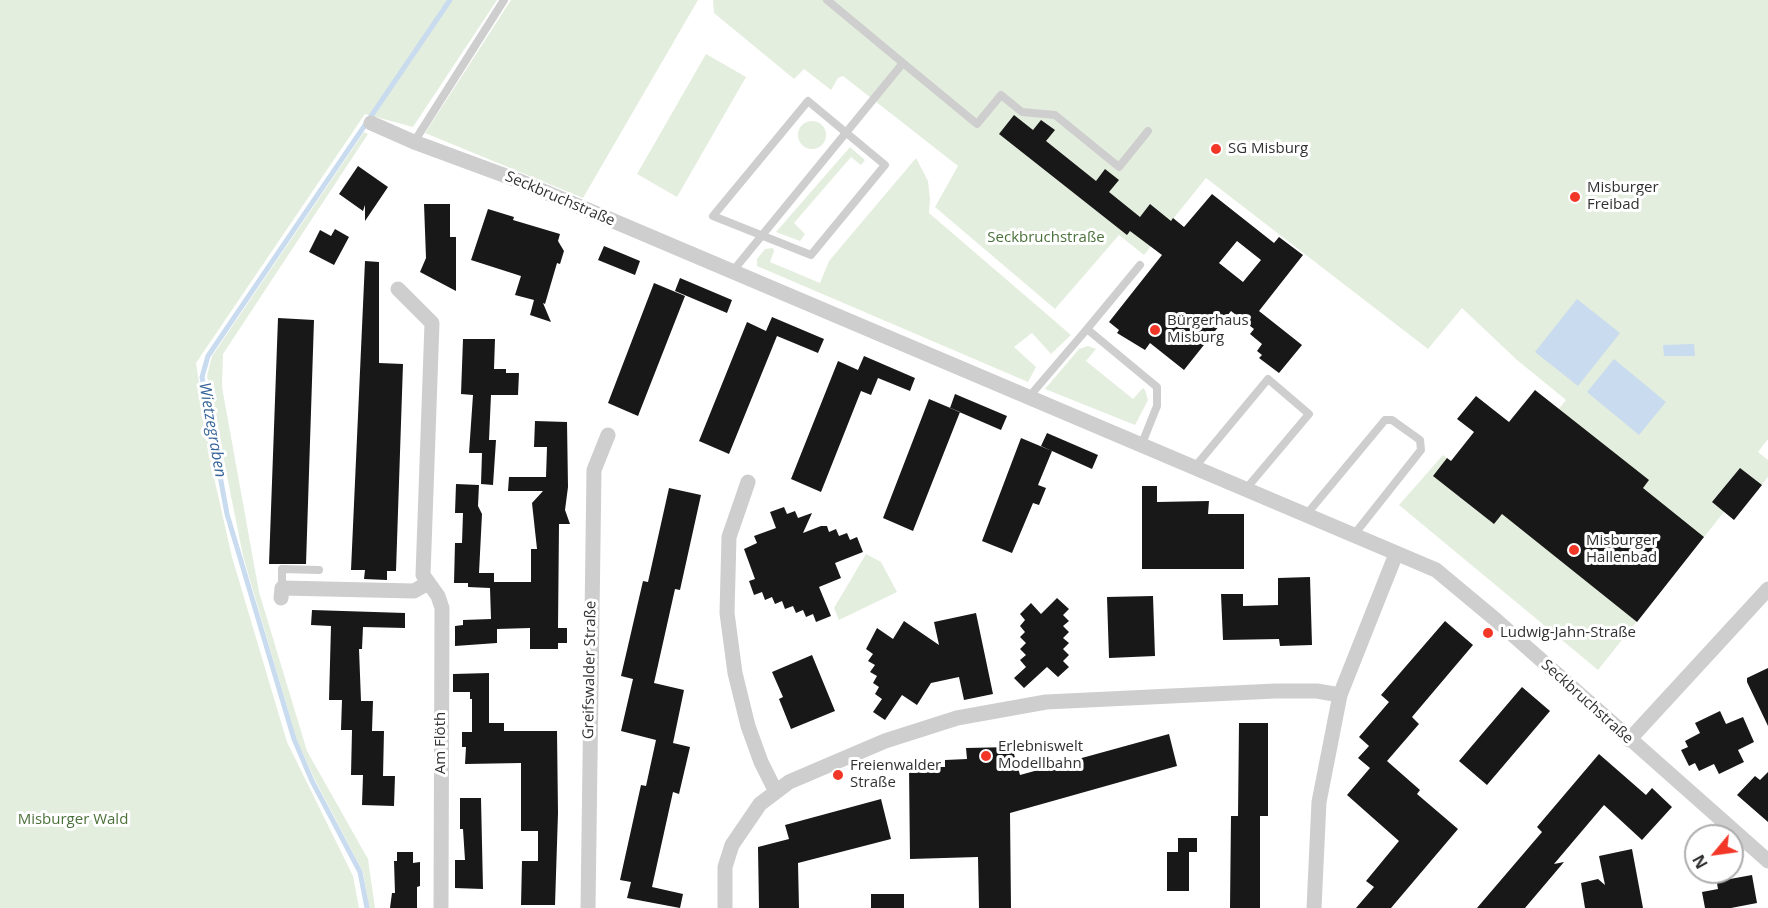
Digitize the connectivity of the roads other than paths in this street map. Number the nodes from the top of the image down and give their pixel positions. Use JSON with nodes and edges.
{"nodes":[{"id":1,"x":504,"y":0,"type":"edge"},
{"id":2,"x":827,"y":0,"type":"edge"},
{"id":3,"x":903,"y":63,"type":"junction"},
{"id":4,"x":370,"y":123,"type":"dead end"},
{"id":5,"x":1148,"y":131,"type":"dead end"},
{"id":6,"x":846,"y":132,"type":"junction"},
{"id":7,"x":414,"y":142,"type":"junction"},
{"id":8,"x":761,"y":236,"type":"junction"},
{"id":9,"x":1140,"y":265,"type":"dead end"},
{"id":10,"x":732,"y":272,"type":"junction"},
{"id":11,"x":398,"y":289,"type":"dead end"},
{"id":12,"x":1087,"y":328,"type":"junction"},
{"id":13,"x":1028,"y":398,"type":"junction"},
{"id":14,"x":608,"y":435,"type":"dead end"},
{"id":15,"x":1141,"y":446,"type":"junction"},
{"id":16,"x":1194,"y":468,"type":"junction"},
{"id":17,"x":748,"y":482,"type":"dead end"},
{"id":18,"x":1245,"y":490,"type":"junction"},
{"id":19,"x":1306,"y":515,"type":"junction"},
{"id":20,"x":1353,"y":536,"type":"junction"},
{"id":21,"x":1396,"y":554,"type":"junction"},
{"id":22,"x":319,"y":570,"type":"dead end"},
{"id":23,"x":428,"y":583,"type":"junction"},
{"id":24,"x":1768,"y":589,"type":"edge"},
{"id":25,"x":281,"y":593,"type":"joint"},
{"id":26,"x":1340,"y":695,"type":"junction"},
{"id":27,"x":1629,"y":740,"type":"junction"},
{"id":28,"x":775,"y":790,"type":"junction"},
{"id":29,"x":1768,"y":861,"type":"edge"},
{"id":30,"x":441,"y":908,"type":"edge"},
{"id":31,"x":588,"y":908,"type":"edge"},
{"id":32,"x":725,"y":908,"type":"edge"},
{"id":33,"x":1314,"y":908,"type":"edge"}],
"edges":[{"from":1,"to":7,"type":"lane"},
{"from":2,"to":3,"type":"lane"},
{"from":3,"to":5,"type":"lane"},
{"from":3,"to":6,"type":"lane"},
{"from":4,"to":7,"type":"street","name":"Seckbruchstraße"},
{"from":6,"to":8,"type":"lane"},
{"from":6,"to":8,"type":"lane"},
{"from":6,"to":8,"type":"lane"},
{"from":7,"to":10,"type":"street","name":"Seckbruchstraße"},
{"from":8,"to":10,"type":"lane"},
{"from":9,"to":12,"type":"lane"},
{"from":10,"to":13,"type":"street","name":"Seckbruchstraße"},
{"from":11,"to":23,"type":"street","name":"Am Flöth"},
{"from":12,"to":13,"type":"lane"},
{"from":12,"to":15,"type":"lane"},
{"from":13,"to":15,"type":"street","name":"Seckbruchstraße"},
{"from":14,"to":31,"type":"street","name":"Greifswalder Straße"},
{"from":15,"to":16,"type":"street","name":"Seckbruchstraße"},
{"from":16,"to":18,"type":"street","name":"Seckbruchstraße"},
{"from":16,"to":18,"type":"lane"},
{"from":17,"to":28,"type":"street"},
{"from":18,"to":19,"type":"street","name":"Seckbruchstraße"},
{"from":19,"to":20,"type":"street","name":"Seckbruchstraße"},
{"from":19,"to":20,"type":"lane"},
{"from":20,"to":21,"type":"street","name":"Seckbruchstraße"},
{"from":21,"to":26,"type":"street"},
{"from":21,"to":27,"type":"street","name":"Seckbruchstraße"},
{"from":22,"to":25,"type":"lane"},
{"from":23,"to":25,"type":"street"},
{"from":23,"to":30,"type":"street","name":"Am Flöth"},
{"from":24,"to":27,"type":"street"},
{"from":26,"to":28,"type":"street"},
{"from":26,"to":33,"type":"street"},
{"from":27,"to":29,"type":"street","name":"Seckbruchstraße"},
{"from":28,"to":32,"type":"street"}]}
